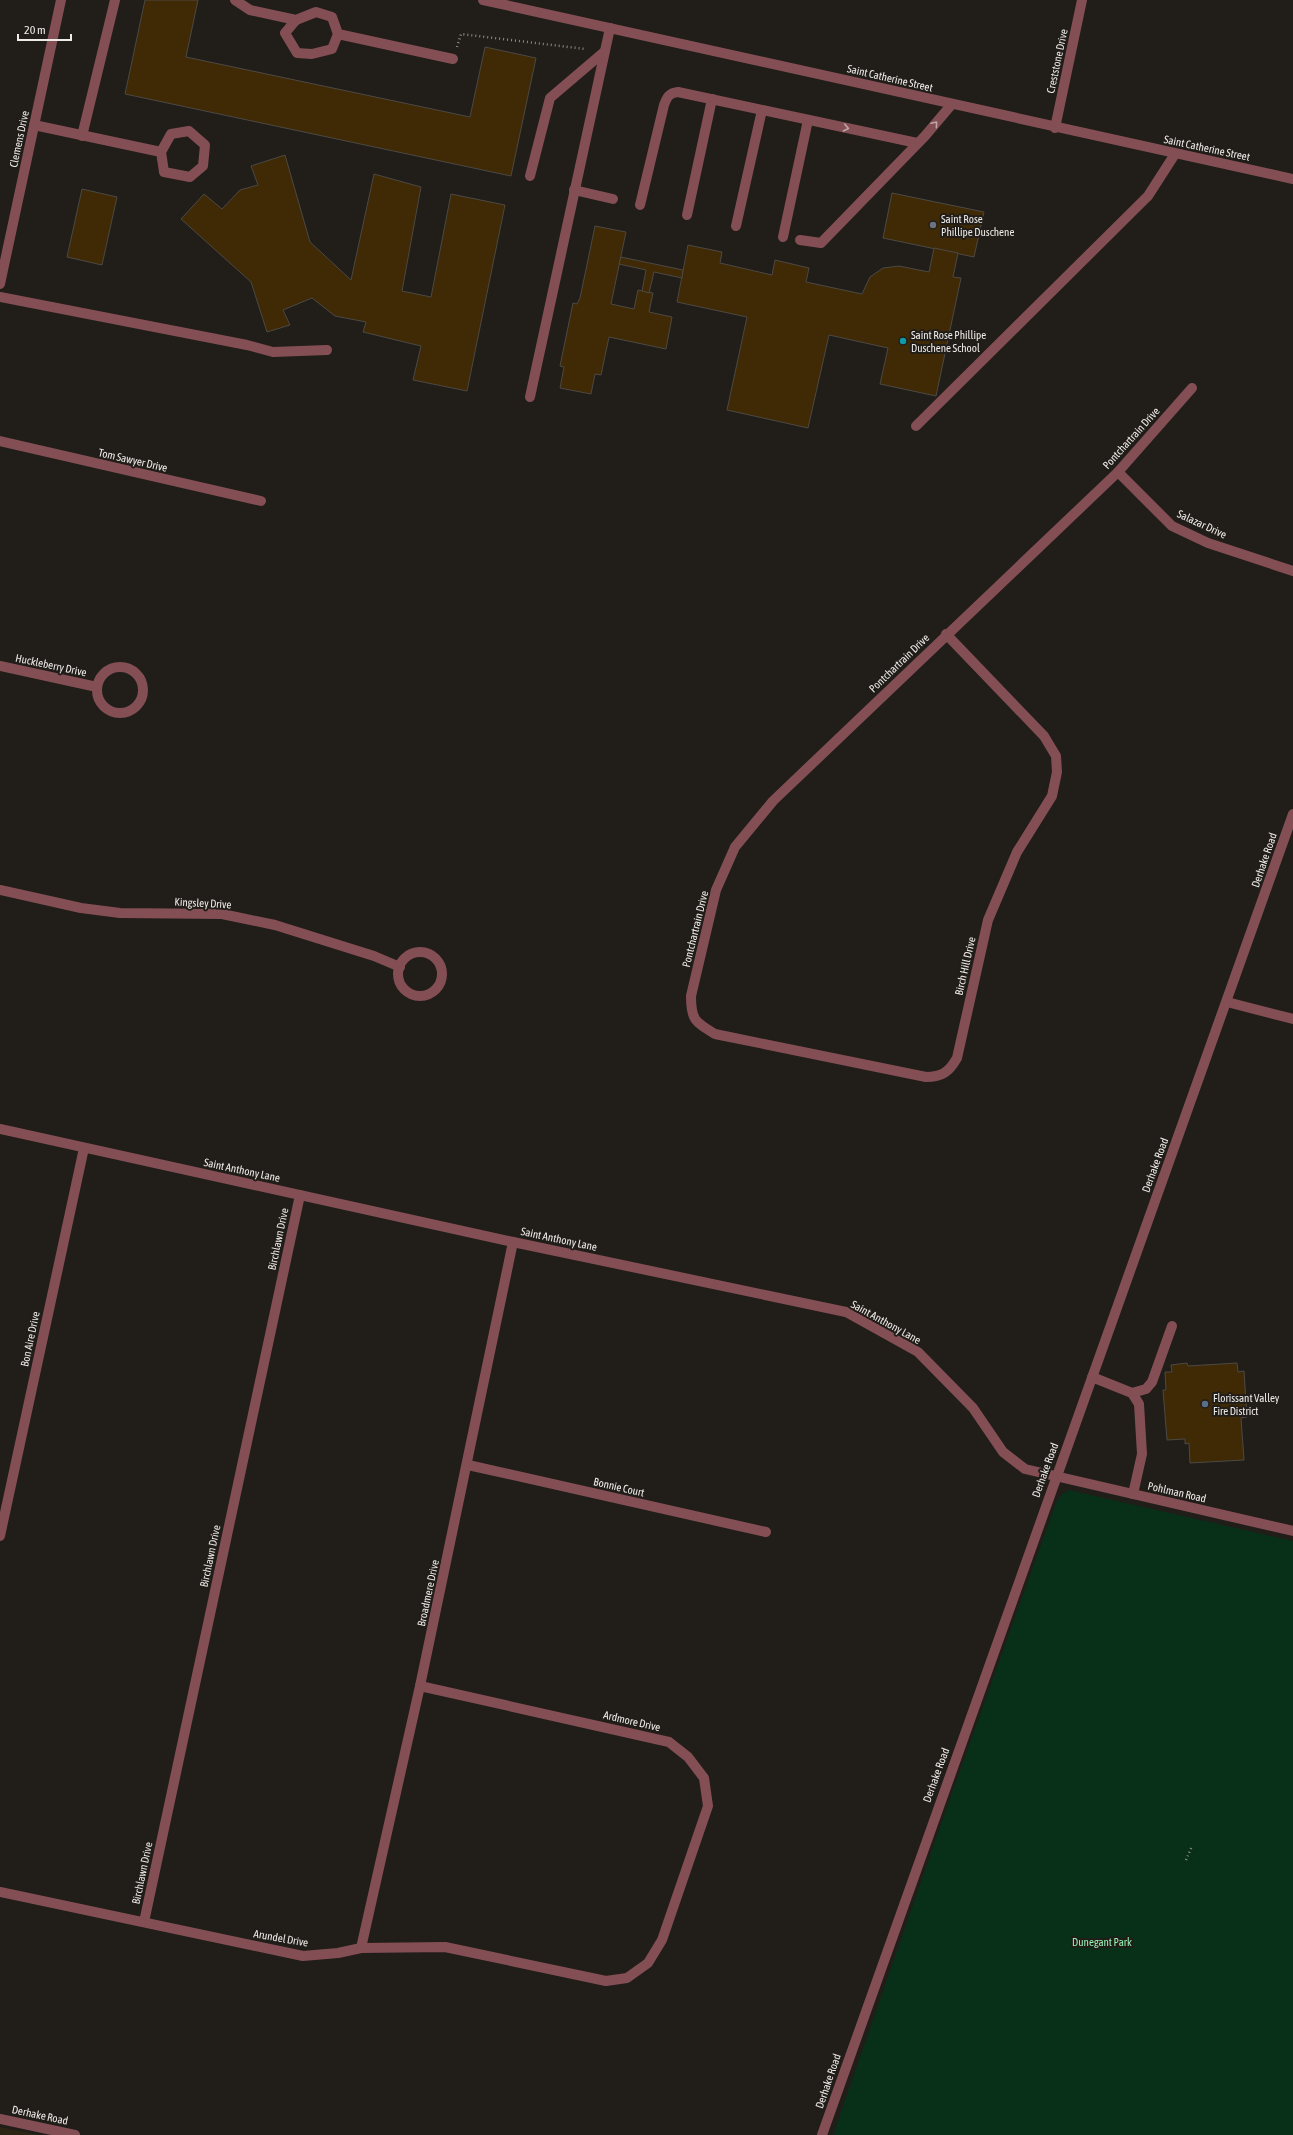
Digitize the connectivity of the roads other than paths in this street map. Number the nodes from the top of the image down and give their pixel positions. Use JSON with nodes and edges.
{"nodes":[{"id":1,"x":61,"y":0,"type":"edge"},
{"id":2,"x":115,"y":0,"type":"edge"},
{"id":3,"x":235,"y":0,"type":"edge"},
{"id":4,"x":483,"y":0,"type":"edge"},
{"id":5,"x":1082,"y":0,"type":"edge"},
{"id":6,"x":296,"y":20,"type":"junction"},
{"id":7,"x":610,"y":28,"type":"junction"},
{"id":8,"x":338,"y":34,"type":"junction"},
{"id":9,"x":604,"y":52,"type":"junction"},
{"id":10,"x":453,"y":59,"type":"road end"},
{"id":11,"x":712,"y":99,"type":"junction"},
{"id":12,"x":952,"y":104,"type":"junction"},
{"id":13,"x":762,"y":110,"type":"junction"},
{"id":14,"x":808,"y":120,"type":"junction"},
{"id":15,"x":34,"y":125,"type":"junction"},
{"id":16,"x":1055,"y":128,"type":"junction"},
{"id":17,"x":82,"y":136,"type":"junction"},
{"id":18,"x":917,"y":143,"type":"junction"},
{"id":19,"x":161,"y":152,"type":"junction"},
{"id":20,"x":1175,"y":154,"type":"junction"},
{"id":21,"x":530,"y":176,"type":"dead end"},
{"id":22,"x":1293,"y":179,"type":"edge"},
{"id":23,"x":574,"y":190,"type":"junction"},
{"id":24,"x":613,"y":200,"type":"dead end"},
{"id":25,"x":640,"y":205,"type":"dead end"},
{"id":26,"x":686,"y":215,"type":"dead end"},
{"id":27,"x":736,"y":226,"type":"dead end"},
{"id":28,"x":783,"y":237,"type":"dead end"},
{"id":29,"x":800,"y":240,"type":"dead end"},
{"id":30,"x":0,"y":284,"type":"edge"},
{"id":31,"x":0,"y":297,"type":"edge"},
{"id":32,"x":327,"y":350,"type":"dead end"},
{"id":33,"x":1192,"y":388,"type":"dead end"},
{"id":34,"x":530,"y":397,"type":"dead end"},
{"id":35,"x":916,"y":426,"type":"dead end"},
{"id":36,"x":0,"y":441,"type":"edge"},
{"id":37,"x":1118,"y":472,"type":"junction"},
{"id":38,"x":261,"y":501,"type":"dead end"},
{"id":39,"x":1293,"y":571,"type":"edge"},
{"id":40,"x":946,"y":634,"type":"junction"},
{"id":41,"x":0,"y":666,"type":"edge"},
{"id":42,"x":97,"y":687,"type":"junction"},
{"id":43,"x":1293,"y":814,"type":"edge"},
{"id":44,"x":0,"y":890,"type":"edge"},
{"id":45,"x":400,"y":967,"type":"junction"},
{"id":46,"x":691,"y":996,"type":"joint"},
{"id":47,"x":1227,"y":1002,"type":"junction"},
{"id":48,"x":1293,"y":1019,"type":"edge"},
{"id":49,"x":0,"y":1129,"type":"edge"},
{"id":50,"x":84,"y":1148,"type":"junction"},
{"id":51,"x":300,"y":1195,"type":"junction"},
{"id":52,"x":514,"y":1242,"type":"junction"},
{"id":53,"x":1172,"y":1326,"type":"dead end"},
{"id":54,"x":1092,"y":1376,"type":"junction"},
{"id":55,"x":1132,"y":1393,"type":"junction"},
{"id":56,"x":468,"y":1465,"type":"junction"},
{"id":57,"x":1055,"y":1477,"type":"junction"},
{"id":58,"x":1133,"y":1494,"type":"junction"},
{"id":59,"x":1293,"y":1531,"type":"edge"},
{"id":60,"x":766,"y":1532,"type":"dead end"},
{"id":61,"x":0,"y":1536,"type":"edge"},
{"id":62,"x":420,"y":1686,"type":"junction"},
{"id":63,"x":0,"y":1892,"type":"edge"},
{"id":64,"x":144,"y":1922,"type":"junction"},
{"id":65,"x":361,"y":1948,"type":"junction"},
{"id":66,"x":606,"y":1981,"type":"joint"},
{"id":67,"x":0,"y":2119,"type":"edge"},
{"id":68,"x":44,"y":2132,"type":"edge"},
{"id":69,"x":75,"y":2135,"type":"edge"},
{"id":70,"x":822,"y":2135,"type":"edge"}],
"edges":[{"from":1,"to":15,"type":"street","name":"Clemens Drive"},
{"from":2,"to":17,"type":"street"},
{"from":3,"to":6,"type":"street"},
{"from":4,"to":7,"type":"street","name":"Saint Catherine Street"},
{"from":5,"to":16,"type":"street","name":"Creststone Drive"},
{"from":6,"to":8,"type":"street"},
{"from":6,"to":8,"type":"street"},
{"from":7,"to":9,"type":"street"},
{"from":7,"to":12,"type":"street","name":"Saint Catherine Street"},
{"from":8,"to":10,"type":"street"},
{"from":9,"to":21,"type":"street"},
{"from":9,"to":23,"type":"street"},
{"from":11,"to":13,"type":"street"},
{"from":11,"to":25,"type":"street"},
{"from":11,"to":26,"type":"street"},
{"from":12,"to":16,"type":"street","name":"Saint Catherine Street"},
{"from":18,"to":12,"type":"street","one_way":true},
{"from":13,"to":14,"type":"street"},
{"from":13,"to":27,"type":"street"},
{"from":14,"to":18,"type":"street","one_way":true},
{"from":14,"to":28,"type":"street"},
{"from":15,"to":17,"type":"street"},
{"from":15,"to":30,"type":"street","name":"Clemens Drive"},
{"from":16,"to":20,"type":"street","name":"Saint Catherine Street"},
{"from":17,"to":19,"type":"street"},
{"from":18,"to":29,"type":"street"},
{"from":19,"to":19,"type":"street"},
{"from":20,"to":22,"type":"street","name":"Saint Catherine Street"},
{"from":20,"to":35,"type":"street"},
{"from":23,"to":24,"type":"street"},
{"from":23,"to":34,"type":"street"},
{"from":31,"to":32,"type":"street"},
{"from":33,"to":37,"type":"street","name":"Pontchartrain Drive"},
{"from":36,"to":38,"type":"street","name":"Tom Sawyer Drive"},
{"from":37,"to":39,"type":"street","name":"Salazar Drive"},
{"from":37,"to":40,"type":"street","name":"Pontchartrain Drive"},
{"from":40,"to":46,"type":"street","name":"Pontchartrain Drive"},
{"from":40,"to":46,"type":"street","name":"Birch Hill Drive"},
{"from":41,"to":42,"type":"street","name":"Huckleberry Drive"},
{"from":42,"to":42,"type":"street","name":"Huckleberry Drive"},
{"from":43,"to":47,"type":"street","name":"Derhake Road"},
{"from":44,"to":45,"type":"street","name":"Kingsley Drive"},
{"from":45,"to":45,"type":"street"},
{"from":47,"to":48,"type":"street"},
{"from":47,"to":54,"type":"street","name":"Derhake Road"},
{"from":49,"to":50,"type":"street","name":"Saint Anthony Lane"},
{"from":50,"to":51,"type":"street","name":"Saint Anthony Lane"},
{"from":50,"to":61,"type":"street","name":"Bon Aire Drive"},
{"from":51,"to":52,"type":"street","name":"Saint Anthony Lane"},
{"from":51,"to":64,"type":"street","name":"Birchlawn Drive"},
{"from":52,"to":56,"type":"street","name":"Broadmere Drive"},
{"from":52,"to":57,"type":"street","name":"Saint Anthony Lane"},
{"from":53,"to":55,"type":"street"},
{"from":54,"to":55,"type":"street"},
{"from":54,"to":57,"type":"street","name":"Derhake Road"},
{"from":55,"to":58,"type":"street"},
{"from":56,"to":60,"type":"street","name":"Bonnie Court"},
{"from":56,"to":62,"type":"street","name":"Broadmere Drive"},
{"from":57,"to":58,"type":"street","name":"Pohlman Road"},
{"from":57,"to":70,"type":"street","name":"Derhake Road"},
{"from":58,"to":59,"type":"street","name":"Pohlman Road"},
{"from":62,"to":65,"type":"street","name":"Broadmere Drive"},
{"from":62,"to":66,"type":"street","name":"Ardmore Drive"},
{"from":63,"to":64,"type":"street","name":"Arundel Drive"},
{"from":64,"to":65,"type":"street","name":"Arundel Drive"},
{"from":65,"to":66,"type":"street","name":"Arundel Drive"},
{"from":67,"to":68,"type":"street","name":"Derhake Road"},
{"from":68,"to":69,"type":"street","name":"Derhake Road"}]}
